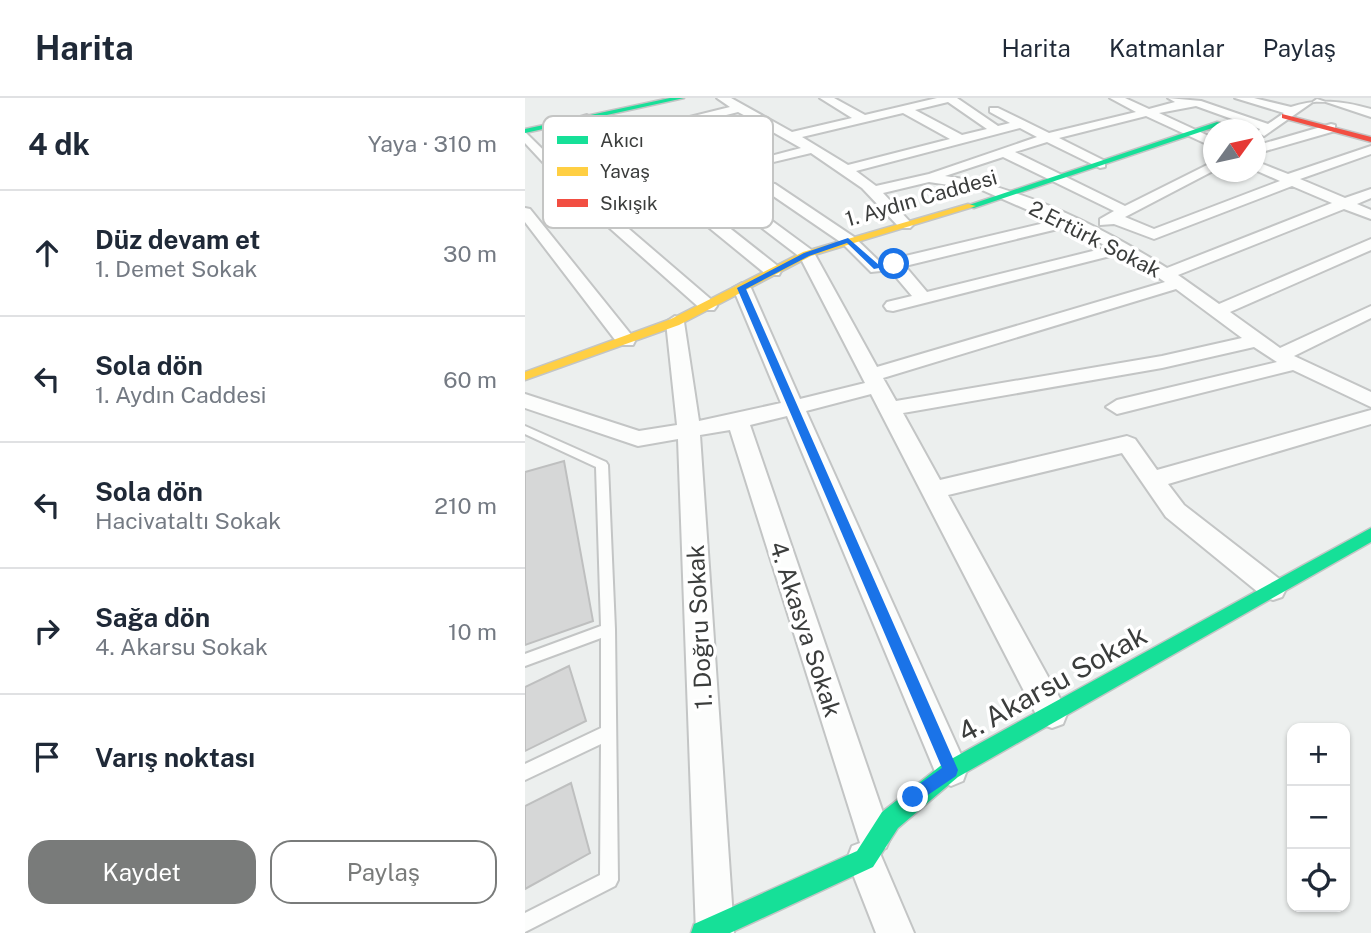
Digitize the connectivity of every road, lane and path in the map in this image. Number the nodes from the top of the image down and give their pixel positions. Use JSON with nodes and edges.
{"nodes":[{"id":1,"x":680,"y":98,"type":"edge"},
{"id":2,"x":825,"y":98,"type":"edge"},
{"id":3,"x":893,"y":98,"type":"edge"},
{"id":4,"x":950,"y":98,"type":"edge"},
{"id":5,"x":1116,"y":98,"type":"edge"},
{"id":6,"x":1241,"y":98,"type":"edge"},
{"id":7,"x":1312,"y":98,"type":"edge"},
{"id":8,"x":1322,"y":98,"type":"edge"},
{"id":9,"x":1180,"y":101,"type":"edge"},
{"id":10,"x":734,"y":102,"type":"edge"},
{"id":11,"x":905,"y":107,"type":"junction"},
{"id":12,"x":994,"y":110,"type":"dead end"},
{"id":13,"x":1371,"y":113,"type":"edge"},
{"id":14,"x":1148,"y":114,"type":"junction"},
{"id":15,"x":1288,"y":114,"type":"junction"},
{"id":16,"x":593,"y":116,"type":"edge"},
{"id":17,"x":694,"y":116,"type":"edge"},
{"id":18,"x":757,"y":116,"type":"edge"},
{"id":19,"x":861,"y":118,"type":"junction"},
{"id":20,"x":1020,"y":124,"type":"junction"},
{"id":21,"x":773,"y":125,"type":"edge"},
{"id":22,"x":543,"y":128,"type":"edge"},
{"id":23,"x":1268,"y":128,"type":"joint"},
{"id":24,"x":1331,"y":128,"type":"junction"},
{"id":25,"x":1203,"y":129,"type":"edge"},
{"id":26,"x":996,"y":130,"type":"junction"},
{"id":27,"x":525,"y":133,"type":"edge"},
{"id":28,"x":1191,"y":133,"type":"junction"},
{"id":29,"x":792,"y":136,"type":"junction"},
{"id":30,"x":1046,"y":138,"type":"junction"},
{"id":31,"x":1203,"y":138,"type":"edge"},
{"id":32,"x":960,"y":139,"type":"junction"},
{"id":33,"x":1371,"y":140,"type":"edge"},
{"id":34,"x":1266,"y":147,"type":"edge"},
{"id":35,"x":813,"y":149,"type":"junction"},
{"id":36,"x":1371,"y":150,"type":"edge"},
{"id":37,"x":1002,"y":151,"type":"junction"},
{"id":38,"x":543,"y":153,"type":"edge"},
{"id":39,"x":773,"y":159,"type":"edge"},
{"id":40,"x":1100,"y":164,"type":"junction"},
{"id":41,"x":845,"y":170,"type":"junction"},
{"id":42,"x":1266,"y":170,"type":"edge"},
{"id":43,"x":1203,"y":171,"type":"edge"},
{"id":44,"x":929,"y":178,"type":"junction"},
{"id":45,"x":1054,"y":178,"type":"junction"},
{"id":46,"x":1290,"y":180,"type":"junction"},
{"id":47,"x":773,"y":189,"type":"edge"},
{"id":48,"x":873,"y":191,"type":"junction"},
{"id":49,"x":1371,"y":193,"type":"edge"},
{"id":50,"x":1009,"y":195,"type":"junction"},
{"id":51,"x":1346,"y":204,"type":"junction"},
{"id":52,"x":525,"y":212,"type":"edge"},
{"id":53,"x":1120,"y":215,"type":"junction"},
{"id":54,"x":1371,"y":215,"type":"edge"},
{"id":55,"x":1068,"y":222,"type":"junction"},
{"id":56,"x":905,"y":225,"type":"junction"},
{"id":57,"x":619,"y":228,"type":"edge"},
{"id":58,"x":721,"y":228,"type":"edge"},
{"id":59,"x":773,"y":228,"type":"edge"},
{"id":60,"x":531,"y":229,"type":"edge"},
{"id":61,"x":1086,"y":231,"type":"junction"},
{"id":62,"x":848,"y":240,"type":"junction"},
{"id":63,"x":1371,"y":244,"type":"edge"},
{"id":64,"x":1124,"y":248,"type":"junction"},
{"id":65,"x":807,"y":254,"type":"junction"},
{"id":66,"x":894,"y":264,"type":"junction"},
{"id":67,"x":773,"y":271,"type":"junction"},
{"id":68,"x":1172,"y":278,"type":"junction"},
{"id":69,"x":741,"y":288,"type":"junction"},
{"id":70,"x":923,"y":298,"type":"junction"},
{"id":71,"x":708,"y":306,"type":"junction"},
{"id":72,"x":893,"y":306,"type":"dead end"},
{"id":73,"x":1217,"y":311,"type":"junction"},
{"id":74,"x":1371,"y":311,"type":"edge"},
{"id":75,"x":675,"y":321,"type":"junction"},
{"id":76,"x":626,"y":341,"type":"junction"},
{"id":77,"x":1254,"y":341,"type":"junction"},
{"id":78,"x":1287,"y":360,"type":"junction"},
{"id":79,"x":525,"y":376,"type":"edge"},
{"id":80,"x":874,"y":381,"type":"junction"},
{"id":81,"x":1368,"y":396,"type":"edge"},
{"id":82,"x":525,"y":401,"type":"edge"},
{"id":83,"x":791,"y":407,"type":"junction"},
{"id":84,"x":1117,"y":407,"type":"dead end"},
{"id":85,"x":890,"y":409,"type":"junction"},
{"id":86,"x":1371,"y":417,"type":"edge"},
{"id":87,"x":738,"y":421,"type":"junction"},
{"id":88,"x":525,"y":430,"type":"edge"},
{"id":89,"x":689,"y":430,"type":"junction"},
{"id":90,"x":539,"y":437,"type":"junction"},
{"id":91,"x":525,"y":446,"type":"edge"},
{"id":92,"x":1151,"y":480,"type":"junction"},
{"id":93,"x":933,"y":490,"type":"junction"},
{"id":94,"x":1371,"y":534,"type":"edge"},
{"id":95,"x":1273,"y":589,"type":"junction"},
{"id":96,"x":608,"y":629,"type":"junction"},
{"id":97,"x":525,"y":660,"type":"edge"},
{"id":98,"x":1052,"y":714,"type":"junction"},
{"id":99,"x":609,"y":733,"type":"junction"},
{"id":100,"x":951,"y":770,"type":"junction"},
{"id":101,"x":525,"y":772,"type":"edge"},
{"id":102,"x":870,"y":848,"type":"junction"},
{"id":103,"x":525,"y":923,"type":"edge"},
{"id":104,"x":710,"y":931,"type":"edge"},
{"id":105,"x":895,"y":933,"type":"edge"}],
"edges":[{"from":1,"to":16,"type":"main road"},
{"from":2,"to":19,"type":"street"},
{"from":3,"to":11,"type":"street"},
{"from":4,"to":11,"type":"street"},
{"from":4,"to":26,"type":"street"},
{"from":5,"to":14,"type":"street"},
{"from":6,"to":15,"type":"street"},
{"from":7,"to":15,"type":"street"},
{"from":8,"to":13,"type":"street"},
{"from":9,"to":14,"type":"street"},
{"from":9,"to":23,"type":"street"},
{"from":10,"to":17,"type":"street"},
{"from":10,"to":18,"type":"street"},
{"from":11,"to":19,"type":"street"},
{"from":11,"to":32,"type":"street"},
{"from":12,"to":20,"type":"street"},
{"from":14,"to":28,"type":"street"},
{"from":14,"to":30,"type":"street"},
{"from":15,"to":23,"type":"street"},
{"from":15,"to":24,"type":"main road"},
{"from":19,"to":29,"type":"street"},
{"from":20,"to":26,"type":"street"},
{"from":20,"to":30,"type":"street"},
{"from":21,"to":29,"type":"street"},
{"from":22,"to":27,"type":"main road"},
{"from":24,"to":33,"type":"main road"},
{"from":24,"to":34,"type":"street"},
{"from":25,"to":28,"type":"main road","name":"1. Aydın Caddesi"},
{"from":26,"to":32,"type":"street"},
{"from":27,"to":38,"type":"street"},
{"from":28,"to":31,"type":"street"},
{"from":28,"to":40,"type":"main road","name":"1. Aydın Caddesi"},
{"from":29,"to":35,"type":"street"},
{"from":30,"to":37,"type":"street"},
{"from":30,"to":40,"type":"street"},
{"from":32,"to":41,"type":"street"},
{"from":35,"to":39,"type":"street"},
{"from":35,"to":41,"type":"street"},
{"from":36,"to":46,"type":"street"},
{"from":37,"to":44,"type":"street"},
{"from":37,"to":45,"type":"street"},
{"from":40,"to":45,"type":"main road","name":"1. Aydın Caddesi"},
{"from":41,"to":48,"type":"street"},
{"from":42,"to":46,"type":"street"},
{"from":43,"to":53,"type":"street"},
{"from":44,"to":48,"type":"street","name":"2.Ertürk Sokak"},
{"from":44,"to":50,"type":"street","name":"2.Ertürk Sokak"},
{"from":45,"to":50,"type":"main road","name":"1. Aydın Caddesi"},
{"from":45,"to":53,"type":"street"},
{"from":46,"to":51,"type":"street"},
{"from":46,"to":53,"type":"street"},
{"from":47,"to":62,"type":"street"},
{"from":48,"to":56,"type":"street"},
{"from":49,"to":51,"type":"street"},
{"from":50,"to":55,"type":"street","name":"2.Ertürk Sokak"},
{"from":50,"to":56,"type":"main road","name":"1. Aydın Caddesi"},
{"from":51,"to":54,"type":"street"},
{"from":51,"to":68,"type":"street"},
{"from":52,"to":60,"type":"street"},
{"from":53,"to":61,"type":"street"},
{"from":55,"to":61,"type":"street","name":"2.Ertürk Sokak"},
{"from":55,"to":66,"type":"street"},
{"from":56,"to":62,"type":"main road","name":"1. Aydın Caddesi"},
{"from":57,"to":71,"type":"street"},
{"from":58,"to":67,"type":"street"},
{"from":59,"to":65,"type":"street"},
{"from":60,"to":76,"type":"street"},
{"from":61,"to":64,"type":"street","name":"2.Ertürk Sokak"},
{"from":62,"to":65,"type":"main road","name":"1. Aydın Caddesi"},
{"from":62,"to":66,"type":"street"},
{"from":63,"to":73,"type":"street"},
{"from":64,"to":68,"type":"street","name":"2.Ertürk Sokak"},
{"from":64,"to":70,"type":"street"},
{"from":65,"to":67,"type":"main road","name":"1. Aydın Caddesi"},
{"from":65,"to":80,"type":"street"},
{"from":66,"to":70,"type":"street"},
{"from":67,"to":69,"type":"main road","name":"1. Aydın Caddesi"},
{"from":68,"to":73,"type":"street","name":"2.Ertürk Sokak"},
{"from":68,"to":80,"type":"street"},
{"from":69,"to":71,"type":"main road","name":"1. Aydın Caddesi"},
{"from":69,"to":83,"type":"street"},
{"from":70,"to":72,"type":"street"},
{"from":71,"to":75,"type":"main road","name":"1. Aydın Caddesi"},
{"from":73,"to":77,"type":"street","name":"2.Ertürk Sokak"},
{"from":74,"to":78,"type":"street"},
{"from":75,"to":76,"type":"main road","name":"1. Aydın Caddesi"},
{"from":75,"to":89,"type":"street","name":"1. Doğru Sokak"},
{"from":76,"to":79,"type":"main road","name":"1. Aydın Caddesi"},
{"from":77,"to":78,"type":"street","name":"2.Ertürk Sokak"},
{"from":77,"to":85,"type":"street"},
{"from":78,"to":81,"type":"street","name":"2.Ertürk Sokak"},
{"from":78,"to":84,"type":"street"},
{"from":80,"to":83,"type":"street"},
{"from":80,"to":85,"type":"street"},
{"from":82,"to":89,"type":"street"},
{"from":83,"to":87,"type":"street"},
{"from":83,"to":100,"type":"street"},
{"from":85,"to":93,"type":"street"},
{"from":86,"to":92,"type":"street"},
{"from":87,"to":89,"type":"street"},
{"from":87,"to":102,"type":"street","name":"4. Akasya Sokak"},
{"from":88,"to":90,"type":"lane"},
{"from":89,"to":104,"type":"street","name":"1. Doğru Sokak"},
{"from":90,"to":91,"type":"lane"},
{"from":90,"to":96,"type":"lane"},
{"from":92,"to":93,"type":"street"},
{"from":92,"to":95,"type":"street"},
{"from":93,"to":98,"type":"street"},
{"from":94,"to":95,"type":"main road","name":"4. Akarsu Sokak"},
{"from":95,"to":98,"type":"main road","name":"4. Akarsu Sokak"},
{"from":96,"to":97,"type":"lane"},
{"from":96,"to":99,"type":"lane"},
{"from":98,"to":100,"type":"main road","name":"4. Akarsu Sokak"},
{"from":99,"to":101,"type":"lane"},
{"from":99,"to":103,"type":"lane"},
{"from":100,"to":102,"type":"main road","name":"4. Akarsu Sokak"},
{"from":102,"to":104,"type":"main road","name":"4. Akarsu Sokak"},
{"from":102,"to":105,"type":"street","name":"4. Akasya Sokak"}]}
